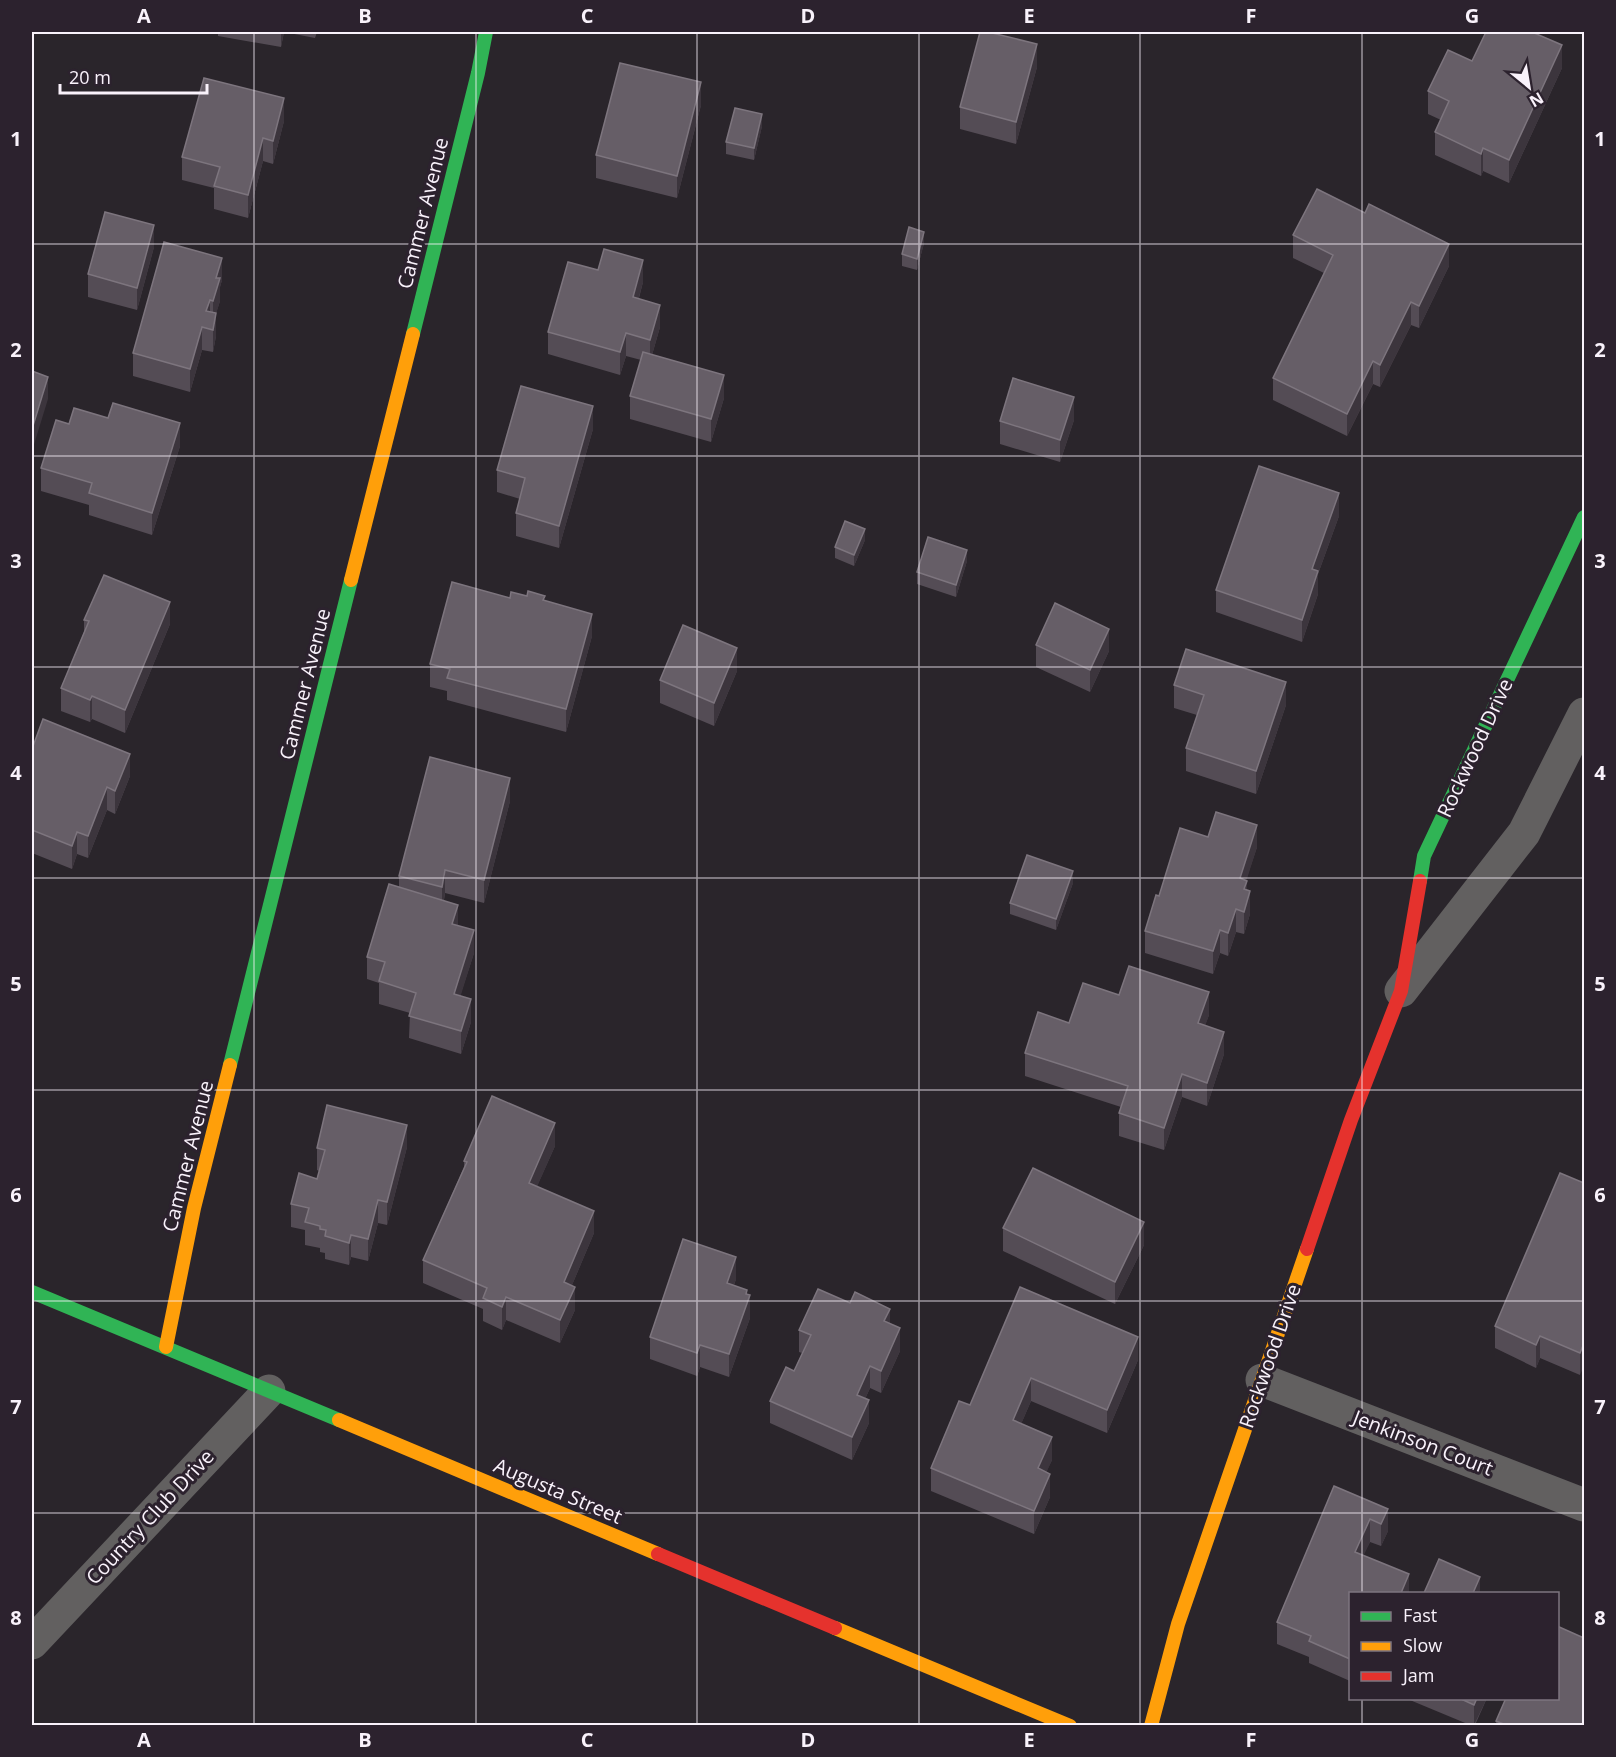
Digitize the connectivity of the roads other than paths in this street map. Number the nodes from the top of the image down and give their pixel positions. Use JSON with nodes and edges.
{"nodes":[{"id":1,"x":486,"y":32,"type":"edge"},
{"id":2,"x":1584,"y":517,"type":"edge"},
{"id":3,"x":1584,"y":714,"type":"edge"},
{"id":4,"x":1401,"y":991,"type":"junction"},
{"id":5,"x":32,"y":1292,"type":"edge"},
{"id":6,"x":166,"y":1347,"type":"junction"},
{"id":7,"x":1262,"y":1380,"type":"junction"},
{"id":8,"x":269,"y":1391,"type":"junction"},
{"id":9,"x":1584,"y":1505,"type":"edge"},
{"id":10,"x":32,"y":1643,"type":"edge"},
{"id":11,"x":1071,"y":1725,"type":"edge"},
{"id":12,"x":1151,"y":1725,"type":"edge"}],
"edges":[{"from":1,"to":6,"type":"street","name":"Cammer Avenue"},
{"from":2,"to":4,"type":"street","name":"Rockwood Drive"},
{"from":3,"to":4,"type":"street","name":"Rockwood Drive"},
{"from":4,"to":7,"type":"street","name":"Rockwood Drive"},
{"from":5,"to":6,"type":"street","name":"Augusta Street"},
{"from":6,"to":8,"type":"street","name":"Augusta Street"},
{"from":7,"to":9,"type":"street","name":"Jenkinson Court"},
{"from":7,"to":12,"type":"street","name":"Rockwood Drive"},
{"from":8,"to":10,"type":"street","name":"Country Club Drive"},
{"from":8,"to":11,"type":"street","name":"Augusta Street"}]}
